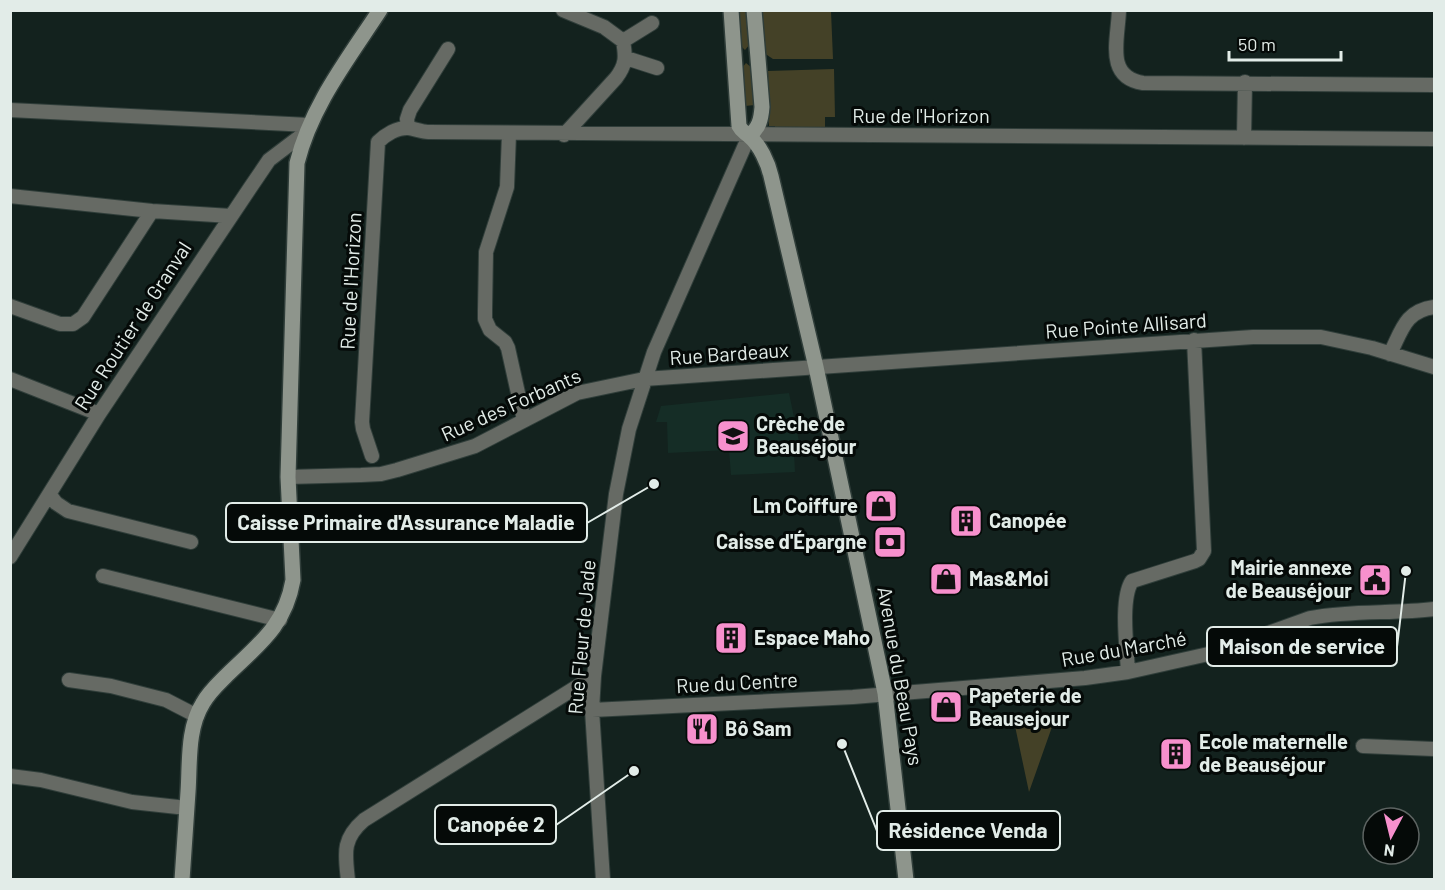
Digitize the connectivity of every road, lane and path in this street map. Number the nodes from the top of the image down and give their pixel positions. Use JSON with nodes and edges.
{"nodes":[{"id":1,"x":380,"y":10,"type":"edge"},
{"id":2,"x":564,"y":10,"type":"edge"},
{"id":3,"x":731,"y":10,"type":"edge"},
{"id":4,"x":754,"y":10,"type":"edge"},
{"id":5,"x":1119,"y":10,"type":"edge"},
{"id":6,"x":652,"y":23,"type":"dead end"},
{"id":7,"x":622,"y":41,"type":"junction"},
{"id":8,"x":448,"y":49,"type":"dead end"},
{"id":9,"x":626,"y":58,"type":"junction"},
{"id":10,"x":657,"y":68,"type":"dead end"},
{"id":11,"x":1245,"y":82,"type":"junction"},
{"id":12,"x":1434,"y":84,"type":"edge"},
{"id":13,"x":10,"y":110,"type":"edge"},
{"id":14,"x":307,"y":128,"type":"junction"},
{"id":15,"x":408,"y":128,"type":"junction"},
{"id":16,"x":508,"y":134,"type":"junction"},
{"id":17,"x":564,"y":135,"type":"junction"},
{"id":18,"x":749,"y":136,"type":"junction"},
{"id":19,"x":1244,"y":138,"type":"junction"},
{"id":20,"x":1434,"y":139,"type":"edge"},
{"id":21,"x":10,"y":196,"type":"edge"},
{"id":22,"x":152,"y":211,"type":"junction"},
{"id":23,"x":231,"y":216,"type":"junction"},
{"id":24,"x":10,"y":306,"type":"edge"},
{"id":25,"x":1434,"y":307,"type":"edge"},
{"id":26,"x":1194,"y":340,"type":"junction"},
{"id":27,"x":1390,"y":354,"type":"junction"},
{"id":28,"x":816,"y":367,"type":"junction"},
{"id":29,"x":1434,"y":367,"type":"edge"},
{"id":30,"x":10,"y":379,"type":"edge"},
{"id":31,"x":644,"y":380,"type":"junction"},
{"id":32,"x":99,"y":414,"type":"junction"},
{"id":33,"x":524,"y":420,"type":"junction"},
{"id":34,"x":372,"y":456,"type":"dead end"},
{"id":35,"x":288,"y":477,"type":"junction"},
{"id":36,"x":50,"y":495,"type":"junction"},
{"id":37,"x":191,"y":542,"type":"dead end"},
{"id":38,"x":10,"y":557,"type":"edge"},
{"id":39,"x":103,"y":576,"type":"dead end"},
{"id":40,"x":1434,"y":609,"type":"edge"},
{"id":41,"x":280,"y":620,"type":"junction"},
{"id":42,"x":1128,"y":672,"type":"junction"},
{"id":43,"x":594,"y":676,"type":"junction"},
{"id":44,"x":69,"y":680,"type":"dead end"},
{"id":45,"x":885,"y":693,"type":"junction"},
{"id":46,"x":592,"y":710,"type":"junction"},
{"id":47,"x":196,"y":716,"type":"junction"},
{"id":48,"x":1363,"y":746,"type":"dead end"},
{"id":49,"x":1434,"y":749,"type":"edge"},
{"id":50,"x":10,"y":776,"type":"edge"},
{"id":51,"x":187,"y":808,"type":"junction"},
{"id":52,"x":182,"y":879,"type":"edge"},
{"id":53,"x":348,"y":879,"type":"edge"},
{"id":54,"x":603,"y":879,"type":"edge"},
{"id":55,"x":906,"y":879,"type":"edge"}],
"edges":[{"from":1,"to":14,"type":"street","name":"Rue Routier de Granval"},
{"from":2,"to":7,"type":"street"},
{"from":3,"to":18,"type":"street","name":"Avenue du Beau Pays"},
{"from":4,"to":18,"type":"street"},
{"from":5,"to":11,"type":"street"},
{"from":6,"to":7,"type":"street"},
{"from":7,"to":9,"type":"street"},
{"from":8,"to":15,"type":"street"},
{"from":9,"to":10,"type":"street"},
{"from":9,"to":17,"type":"street"},
{"from":11,"to":12,"type":"street"},
{"from":11,"to":19,"type":"street"},
{"from":13,"to":14,"type":"street"},
{"from":14,"to":23,"type":"street","name":"Rue Routier de Granval"},
{"from":14,"to":35,"type":"street","name":"Rue Routier de Granval"},
{"from":15,"to":16,"type":"street","name":"Rue de l'Horizon"},
{"from":15,"to":34,"type":"street","name":"Rue de l'Horizon"},
{"from":16,"to":17,"type":"street","name":"Rue de l'Horizon"},
{"from":16,"to":33,"type":"street"},
{"from":17,"to":18,"type":"street","name":"Rue de l'Horizon"},
{"from":18,"to":19,"type":"street","name":"Rue de l'Horizon"},
{"from":18,"to":28,"type":"street","name":"Avenue du Beau Pays"},
{"from":18,"to":31,"type":"street","name":"Rue Fleur de Jade"},
{"from":19,"to":20,"type":"street","name":"Rue de l'Horizon"},
{"from":21,"to":22,"type":"street"},
{"from":22,"to":23,"type":"street"},
{"from":22,"to":24,"type":"street"},
{"from":23,"to":32,"type":"street","name":"Rue Routier de Granval"},
{"from":25,"to":27,"type":"street"},
{"from":26,"to":27,"type":"street","name":"Rue Pointe Allisard"},
{"from":26,"to":28,"type":"street","name":"Rue Pointe Allisard"},
{"from":26,"to":42,"type":"street"},
{"from":27,"to":29,"type":"street","name":"Rue Pointe Allisard"},
{"from":28,"to":31,"type":"street","name":"Rue Bardeaux"},
{"from":28,"to":45,"type":"street","name":"Avenue du Beau Pays"},
{"from":30,"to":32,"type":"street"},
{"from":31,"to":33,"type":"street","name":"Rue des Forbants"},
{"from":31,"to":43,"type":"street","name":"Rue Fleur de Jade"},
{"from":32,"to":36,"type":"street","name":"Rue Routier de Granval"},
{"from":33,"to":35,"type":"street","name":"Rue des Forbants"},
{"from":35,"to":41,"type":"street","name":"Rue Routier de Granval"},
{"from":36,"to":37,"type":"street"},
{"from":36,"to":38,"type":"street","name":"Rue Routier de Granval"},
{"from":39,"to":41,"type":"street"},
{"from":40,"to":42,"type":"street","name":"Rue du Marché"},
{"from":41,"to":47,"type":"street","name":"Rue Routier de Granval"},
{"from":42,"to":45,"type":"street","name":"Rue du Marché"},
{"from":43,"to":46,"type":"street","name":"Rue Fleur de Jade"},
{"from":43,"to":53,"type":"street"},
{"from":44,"to":47,"type":"street"},
{"from":45,"to":46,"type":"street","name":"Rue du Centre"},
{"from":45,"to":55,"type":"street","name":"Avenue du Beau Pays"},
{"from":46,"to":54,"type":"street","name":"Rue Fleur de Jade"},
{"from":47,"to":51,"type":"street","name":"Rue Routier de Granval"},
{"from":48,"to":49,"type":"street"},
{"from":50,"to":51,"type":"street"},
{"from":51,"to":52,"type":"street","name":"Rue Routier de Granval"}]}
